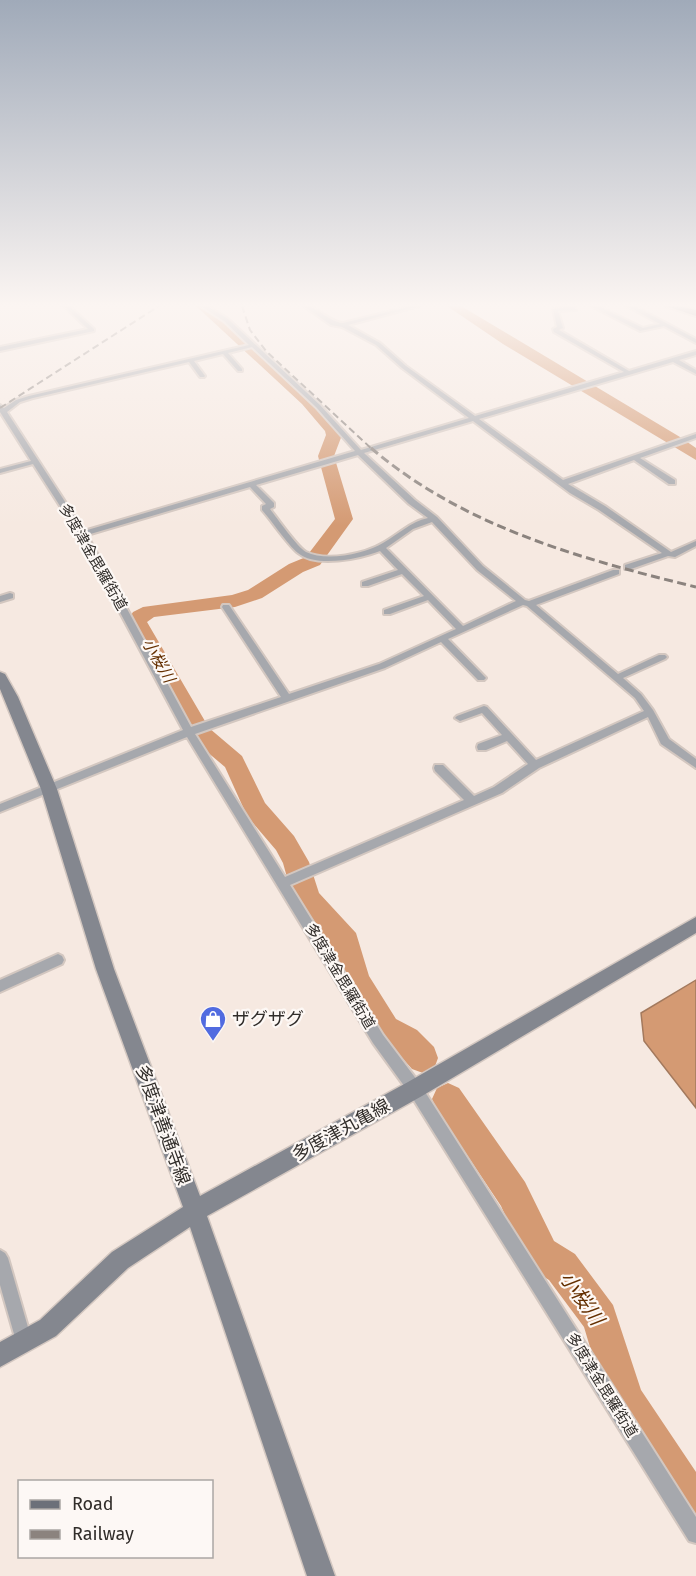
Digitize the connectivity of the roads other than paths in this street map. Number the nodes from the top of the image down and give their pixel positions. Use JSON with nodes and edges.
{"nodes":[{"id":1,"x":106,"y":380,"type":"edge"},
{"id":2,"x":286,"y":380,"type":"edge"},
{"id":3,"x":425,"y":380,"type":"edge"},
{"id":4,"x":607,"y":380,"type":"edge"},
{"id":5,"x":2,"y":409,"type":"edge"},
{"id":6,"x":475,"y":418,"type":"junction"},
{"id":7,"x":696,"y":436,"type":"edge"},
{"id":8,"x":360,"y":453,"type":"junction"},
{"id":9,"x":635,"y":458,"type":"junction"},
{"id":10,"x":34,"y":462,"type":"junction"},
{"id":11,"x":0,"y":471,"type":"edge"},
{"id":12,"x":672,"y":482,"type":"dead end"},
{"id":13,"x":563,"y":483,"type":"junction"},
{"id":14,"x":251,"y":484,"type":"junction"},
{"id":15,"x":434,"y":519,"type":"junction"},
{"id":16,"x":82,"y":534,"type":"junction"},
{"id":17,"x":696,"y":543,"type":"edge"},
{"id":18,"x":381,"y":548,"type":"junction"},
{"id":19,"x":668,"y":554,"type":"junction"},
{"id":20,"x":628,"y":567,"type":"dead end"},
{"id":21,"x":402,"y":571,"type":"junction"},
{"id":22,"x":616,"y":572,"type":"dead end"},
{"id":23,"x":365,"y":584,"type":"dead end"},
{"id":24,"x":10,"y":596,"type":"dead end"},
{"id":25,"x":429,"y":597,"type":"junction"},
{"id":26,"x":0,"y":599,"type":"edge"},
{"id":27,"x":526,"y":603,"type":"junction"},
{"id":28,"x":226,"y":607,"type":"dead end"},
{"id":29,"x":387,"y":612,"type":"dead end"},
{"id":30,"x":462,"y":630,"type":"junction"},
{"id":31,"x":442,"y":638,"type":"junction"},
{"id":32,"x":662,"y":657,"type":"dead end"},
{"id":33,"x":0,"y":677,"type":"edge"},
{"id":34,"x":481,"y":678,"type":"dead end"},
{"id":35,"x":616,"y":678,"type":"junction"},
{"id":36,"x":286,"y":697,"type":"junction"},
{"id":37,"x":650,"y":712,"type":"junction"},
{"id":38,"x":460,"y":718,"type":"dead end"},
{"id":39,"x":196,"y":730,"type":"junction"},
{"id":40,"x":508,"y":736,"type":"junction"},
{"id":41,"x":482,"y":747,"type":"dead end"},
{"id":42,"x":696,"y":764,"type":"edge"},
{"id":43,"x":535,"y":765,"type":"junction"},
{"id":44,"x":439,"y":768,"type":"dead end"},
{"id":45,"x":49,"y":789,"type":"junction"},
{"id":46,"x":471,"y":800,"type":"junction"},
{"id":47,"x":0,"y":808,"type":"edge"},
{"id":48,"x":288,"y":881,"type":"junction"},
{"id":49,"x":696,"y":924,"type":"edge"},
{"id":50,"x":58,"y":960,"type":"dead end"},
{"id":51,"x":0,"y":986,"type":"edge"},
{"id":52,"x":415,"y":1089,"type":"junction"},
{"id":53,"x":195,"y":1211,"type":"junction"},
{"id":54,"x":0,"y":1258,"type":"edge"},
{"id":55,"x":24,"y":1341,"type":"junction"},
{"id":56,"x":0,"y":1355,"type":"edge"},
{"id":57,"x":696,"y":1534,"type":"edge"},
{"id":58,"x":321,"y":1576,"type":"edge"}],
"edges":[{"from":1,"to":5,"type":"street"},
{"from":2,"to":8,"type":"street"},
{"from":3,"to":6,"type":"street"},
{"from":4,"to":6,"type":"street"},
{"from":5,"to":10,"type":"street","name":"多度津金毘羅街道"},
{"from":6,"to":8,"type":"street"},
{"from":6,"to":13,"type":"street"},
{"from":7,"to":9,"type":"street"},
{"from":8,"to":14,"type":"street"},
{"from":8,"to":15,"type":"street"},
{"from":9,"to":12,"type":"street"},
{"from":9,"to":13,"type":"street"},
{"from":10,"to":11,"type":"street"},
{"from":10,"to":16,"type":"street","name":"多度津金毘羅街道"},
{"from":13,"to":19,"type":"street"},
{"from":14,"to":16,"type":"street"},
{"from":14,"to":18,"type":"street"},
{"from":15,"to":18,"type":"street"},
{"from":15,"to":27,"type":"street"},
{"from":16,"to":39,"type":"street","name":"多度津金毘羅街道"},
{"from":17,"to":19,"type":"street"},
{"from":18,"to":21,"type":"street"},
{"from":19,"to":20,"type":"street"},
{"from":21,"to":23,"type":"street"},
{"from":21,"to":25,"type":"street"},
{"from":22,"to":27,"type":"street"},
{"from":24,"to":26,"type":"street"},
{"from":25,"to":29,"type":"street"},
{"from":25,"to":30,"type":"street"},
{"from":27,"to":30,"type":"street"},
{"from":27,"to":35,"type":"street"},
{"from":28,"to":36,"type":"street"},
{"from":30,"to":31,"type":"street"},
{"from":31,"to":34,"type":"street"},
{"from":31,"to":36,"type":"street"},
{"from":32,"to":35,"type":"street"},
{"from":33,"to":45,"type":"main road","name":"多度津善通寺線"},
{"from":35,"to":37,"type":"street"},
{"from":36,"to":39,"type":"street"},
{"from":37,"to":42,"type":"street"},
{"from":37,"to":43,"type":"street"},
{"from":38,"to":40,"type":"street"},
{"from":39,"to":45,"type":"street"},
{"from":39,"to":48,"type":"street","name":"多度津金毘羅街道"},
{"from":40,"to":41,"type":"street"},
{"from":40,"to":43,"type":"street"},
{"from":43,"to":46,"type":"street"},
{"from":44,"to":46,"type":"street"},
{"from":45,"to":47,"type":"street"},
{"from":45,"to":53,"type":"main road","name":"多度津善通寺線"},
{"from":46,"to":48,"type":"street"},
{"from":48,"to":52,"type":"street","name":"多度津金毘羅街道"},
{"from":49,"to":52,"type":"main road","name":"多度津丸亀線"},
{"from":50,"to":51,"type":"street"},
{"from":52,"to":53,"type":"main road","name":"多度津丸亀線"},
{"from":52,"to":57,"type":"street","name":"多度津金毘羅街道"},
{"from":53,"to":55,"type":"main road","name":"多度津丸亀線"},
{"from":53,"to":58,"type":"main road","name":"多度津善通寺線"},
{"from":54,"to":55,"type":"street"},
{"from":55,"to":56,"type":"main road","name":"多度津丸亀線"}]}
